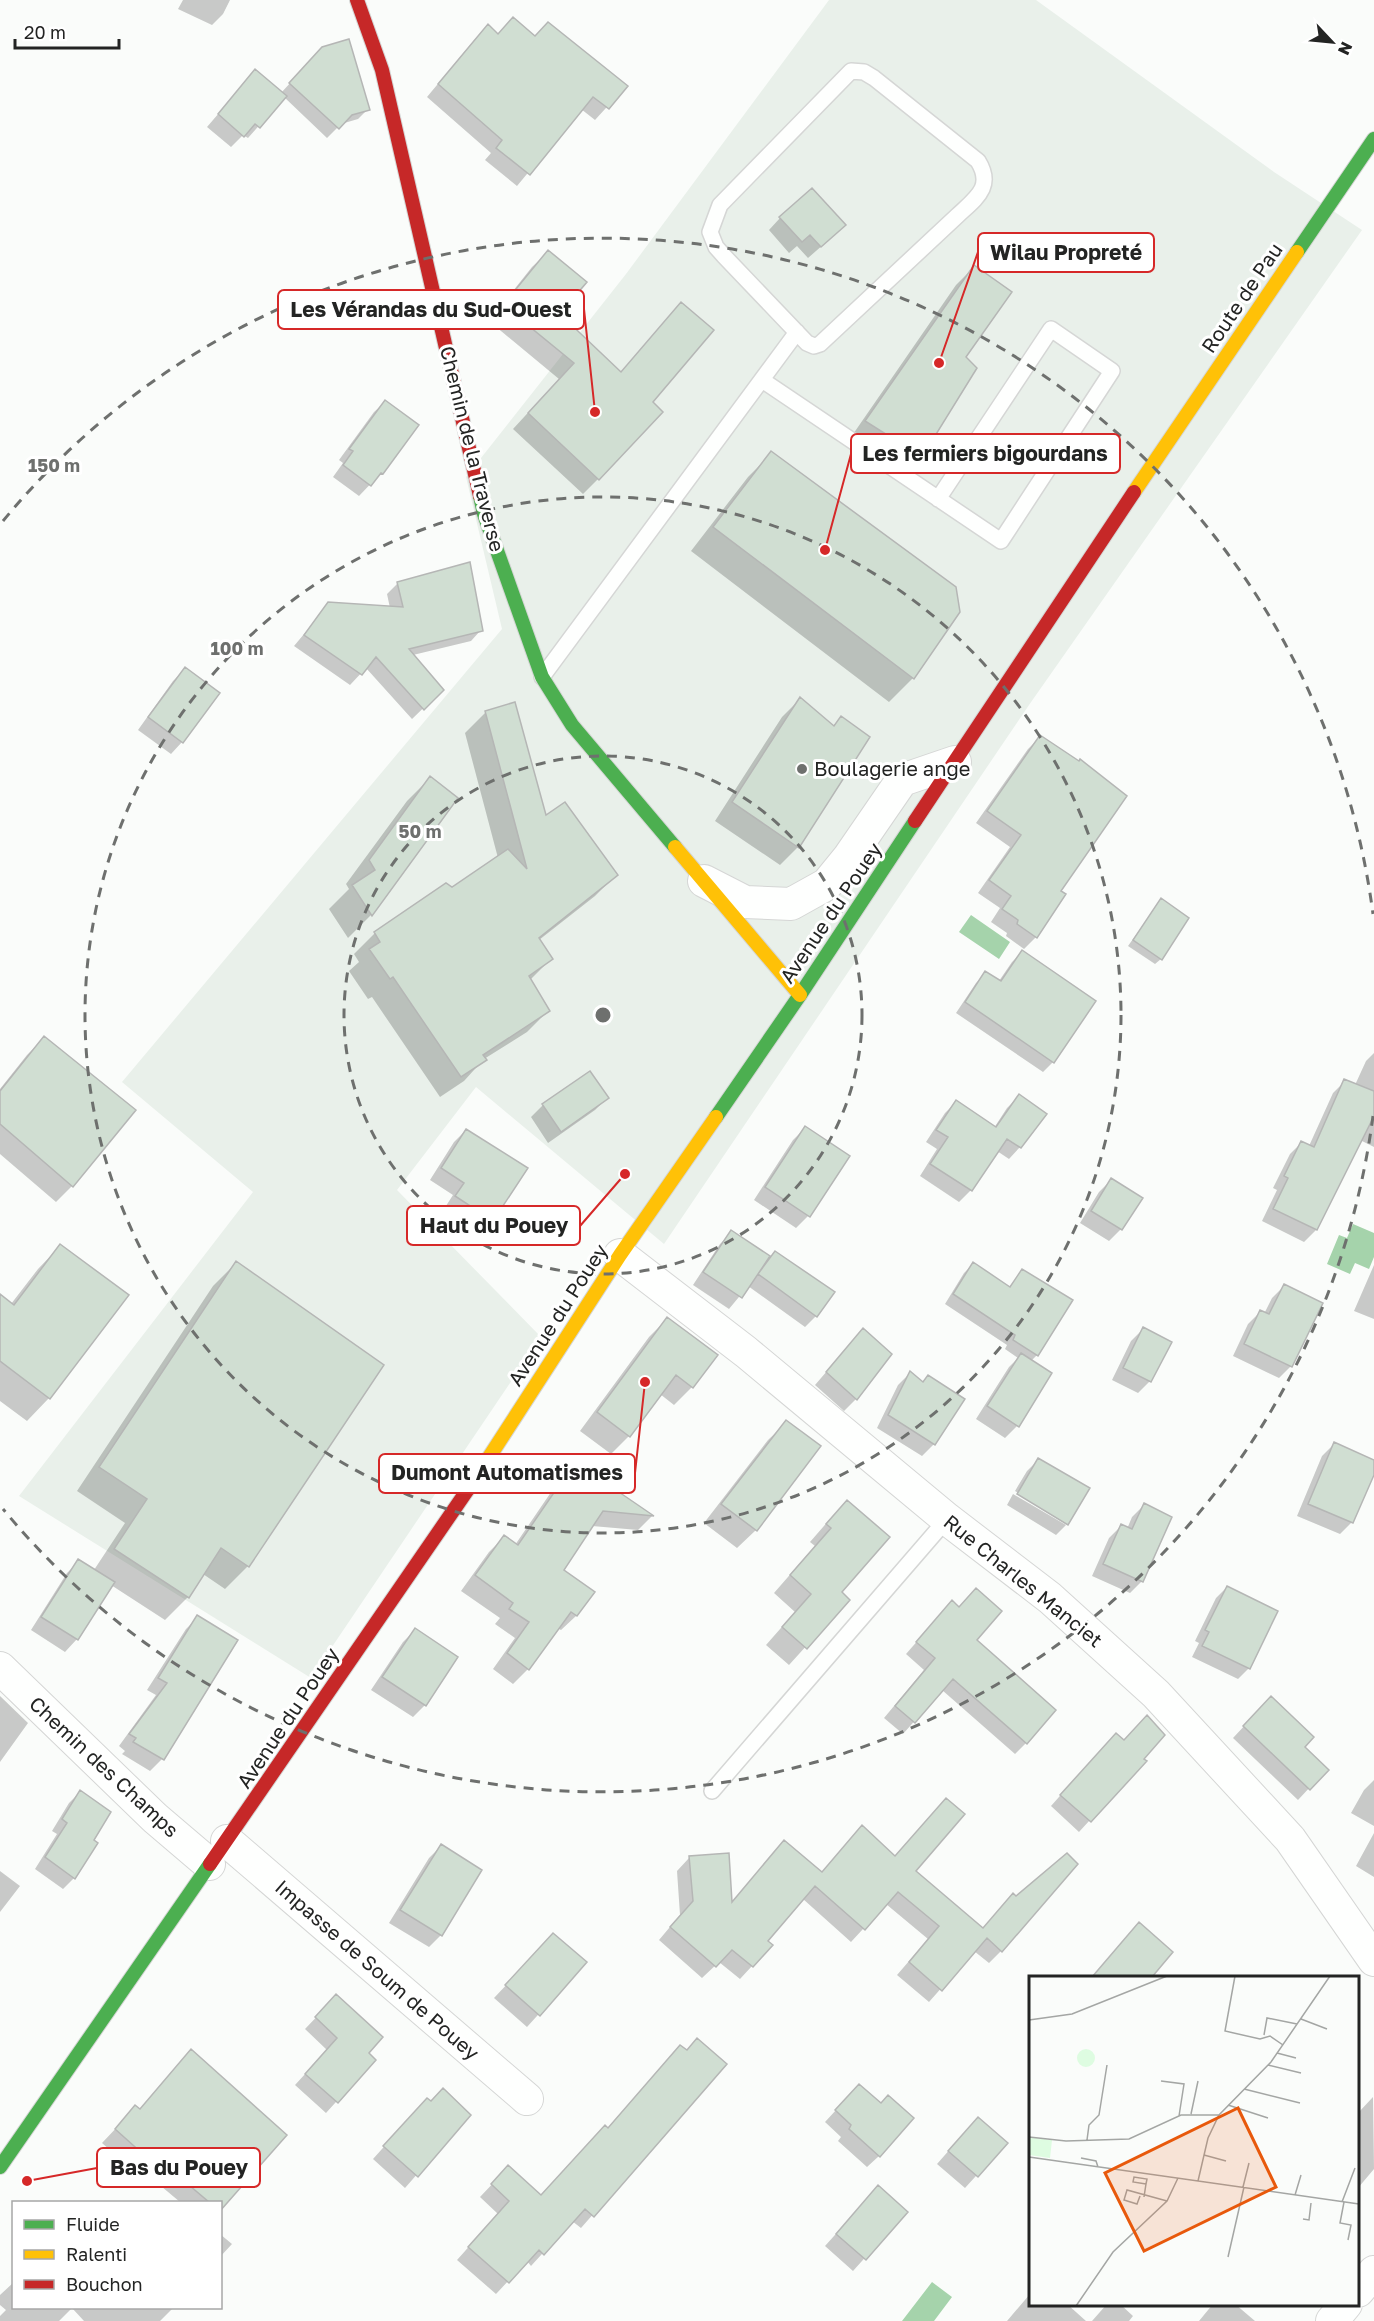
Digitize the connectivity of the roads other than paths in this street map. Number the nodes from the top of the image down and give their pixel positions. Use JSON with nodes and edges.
{"nodes":[{"id":1,"x":357,"y":0,"type":"edge"},
{"id":2,"x":1374,"y":139,"type":"edge"},
{"id":3,"x":797,"y":332,"type":"junction"},
{"id":4,"x":762,"y":380,"type":"junction"},
{"id":5,"x":1142,"y":480,"type":"joint"},
{"id":6,"x":938,"y":499,"type":"junction"},
{"id":7,"x":542,"y":678,"type":"junction"},
{"id":8,"x":955,"y":762,"type":"junction"},
{"id":9,"x":704,"y":880,"type":"junction"},
{"id":10,"x":800,"y":995,"type":"junction"},
{"id":11,"x":620,"y":1255,"type":"junction"},
{"id":12,"x":947,"y":1519,"type":"junction"},
{"id":13,"x":0,"y":1668,"type":"edge"},
{"id":14,"x":712,"y":1791,"type":"dead end"},
{"id":15,"x":218,"y":1852,"type":"junction"},
{"id":16,"x":1374,"y":1960,"type":"edge"},
{"id":17,"x":527,"y":2099,"type":"dead end"},
{"id":18,"x":0,"y":2167,"type":"edge"},
{"id":19,"x":1374,"y":2272,"type":"edge"},
{"id":20,"x":1359,"y":2290,"type":"edge"},
{"id":21,"x":1344,"y":2306,"type":"edge"},
{"id":22,"x":1332,"y":2321,"type":"edge"}],
"edges":[{"from":1,"to":7,"type":"main road","name":"Chemin de la Traverse"},
{"from":2,"to":5,"type":"main road","name":"Route de Pau"},
{"from":3,"to":3,"type":"lane"},
{"from":3,"to":4,"type":"lane"},
{"from":4,"to":6,"type":"lane"},
{"from":4,"to":7,"type":"lane"},
{"from":5,"to":8,"type":"main road","name":"Avenue du Pouey"},
{"from":6,"to":6,"type":"lane"},
{"from":7,"to":9,"type":"main road","name":"Chemin de la Traverse"},
{"from":8,"to":9,"type":"street","name":"Chemin de la Traverse"},
{"from":8,"to":10,"type":"main road","name":"Avenue du Pouey"},
{"from":9,"to":10,"type":"main road","name":"Chemin de la Traverse"},
{"from":10,"to":11,"type":"main road","name":"Avenue du Pouey"},
{"from":11,"to":12,"type":"street","name":"Rue Charles Manciet"},
{"from":11,"to":15,"type":"main road","name":"Avenue du Pouey"},
{"from":12,"to":14,"type":"lane"},
{"from":12,"to":16,"type":"street","name":"Rue Charles Manciet"},
{"from":13,"to":15,"type":"street","name":"Chemin des Champs"},
{"from":15,"to":17,"type":"street","name":"Impasse de Soum de Pouey"},
{"from":15,"to":18,"type":"main road","name":"Avenue du Pouey"},
{"from":19,"to":20,"type":"street"},
{"from":21,"to":22,"type":"street"}]}
